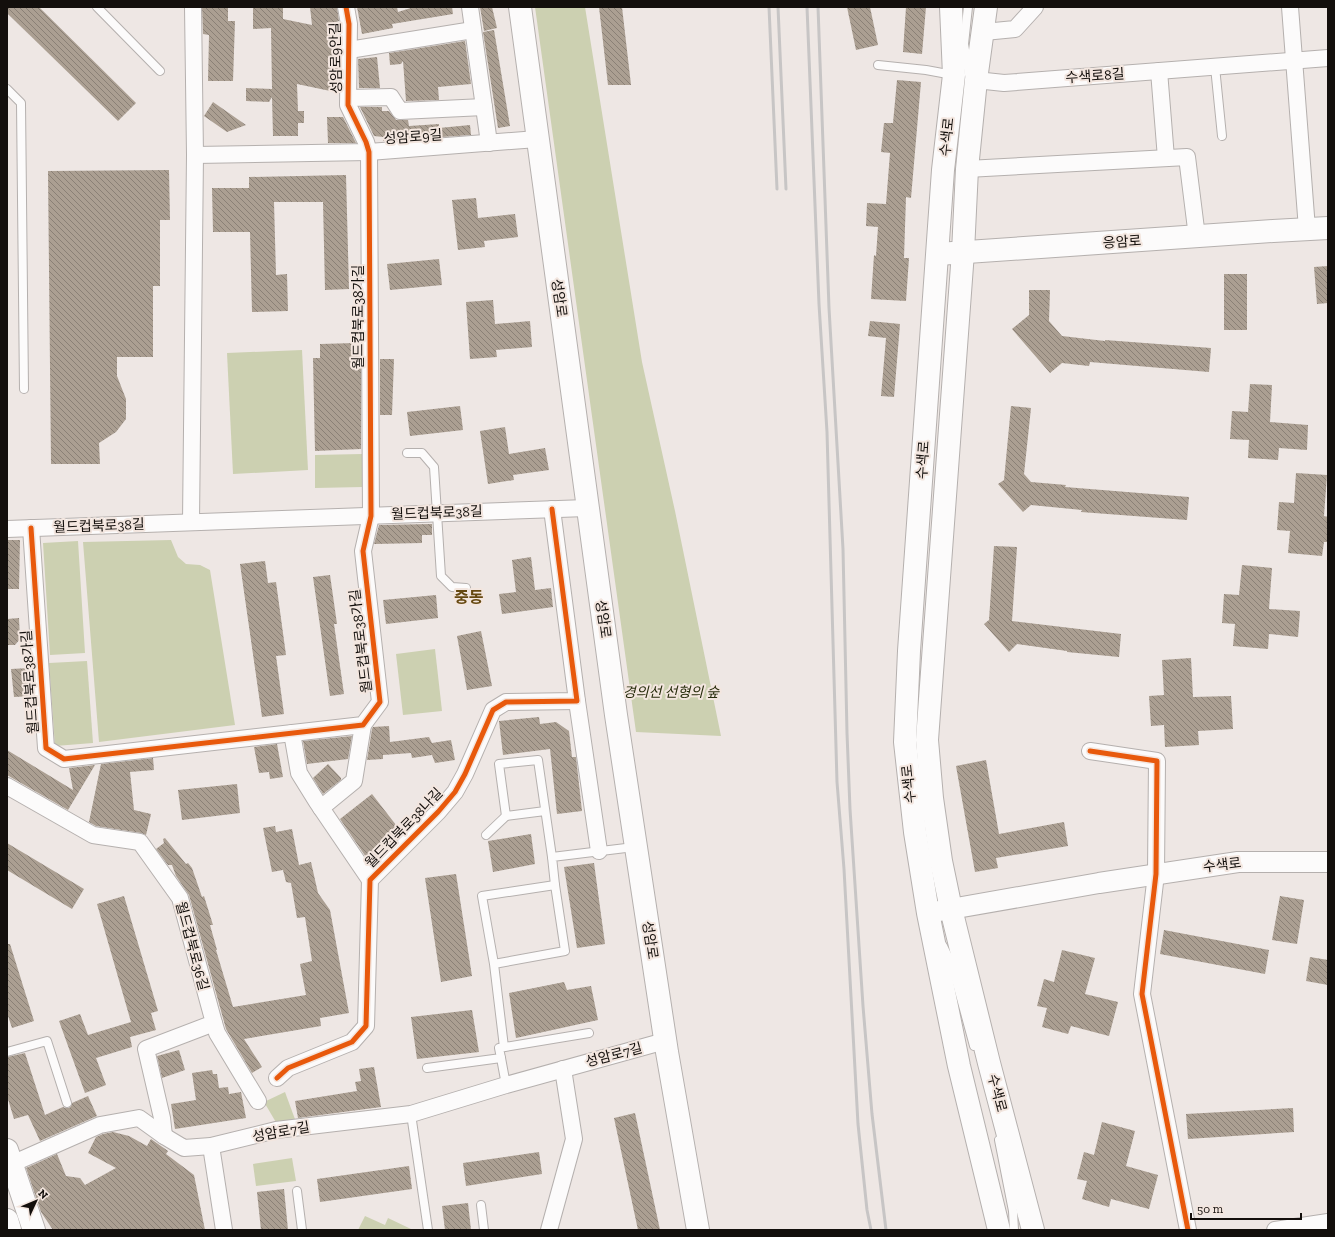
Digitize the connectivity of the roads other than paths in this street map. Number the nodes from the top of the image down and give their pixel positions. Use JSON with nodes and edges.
{"nodes":[{"id":1,"x":97,"y":7,"type":"edge"},
{"id":2,"x":193,"y":7,"type":"edge"},
{"id":3,"x":346,"y":7,"type":"edge"},
{"id":4,"x":470,"y":7,"type":"edge"},
{"id":5,"x":520,"y":7,"type":"edge"},
{"id":6,"x":952,"y":7,"type":"edge"},
{"id":7,"x":968,"y":7,"type":"edge"},
{"id":8,"x":986,"y":7,"type":"edge"},
{"id":9,"x":1035,"y":7,"type":"edge"},
{"id":10,"x":1290,"y":7,"type":"edge"},
{"id":11,"x":473,"y":30,"type":"junction"},
{"id":12,"x":984,"y":32,"type":"junction"},
{"id":13,"x":349,"y":50,"type":"junction"},
{"id":14,"x":1328,"y":58,"type":"edge"},
{"id":15,"x":1293,"y":61,"type":"junction"},
{"id":16,"x":878,"y":65,"type":"dead end"},
{"id":17,"x":1215,"y":67,"type":"junction"},
{"id":18,"x":160,"y":71,"type":"dead end"},
{"id":19,"x":1159,"y":71,"type":"junction"},
{"id":20,"x":954,"y":75,"type":"junction"},
{"id":21,"x":976,"y":80,"type":"junction"},
{"id":22,"x":7,"y":89,"type":"edge"},
{"id":23,"x":349,"y":98,"type":"junction"},
{"id":24,"x":974,"y":104,"type":"junction"},
{"id":25,"x":484,"y":107,"type":"junction"},
{"id":26,"x":1222,"y":136,"type":"dead end"},
{"id":27,"x":537,"y":139,"type":"junction"},
{"id":28,"x":489,"y":143,"type":"junction"},
{"id":29,"x":369,"y":152,"type":"junction"},
{"id":30,"x":195,"y":155,"type":"junction"},
{"id":31,"x":1166,"y":158,"type":"junction"},
{"id":32,"x":967,"y":169,"type":"junction"},
{"id":33,"x":1328,"y":228,"type":"edge"},
{"id":34,"x":1306,"y":229,"type":"junction"},
{"id":35,"x":1197,"y":237,"type":"junction"},
{"id":36,"x":963,"y":252,"type":"junction"},
{"id":37,"x":938,"y":254,"type":"junction"},
{"id":38,"x":24,"y":389,"type":"dead end"},
{"id":39,"x":406,"y":453,"type":"dead end"},
{"id":40,"x":588,"y":508,"type":"junction"},
{"id":41,"x":552,"y":509,"type":"junction"},
{"id":42,"x":437,"y":513,"type":"junction"},
{"id":43,"x":371,"y":516,"type":"junction"},
{"id":44,"x":191,"y":522,"type":"junction"},
{"id":45,"x":31,"y":528,"type":"junction"},
{"id":46,"x":7,"y":529,"type":"edge"},
{"id":47,"x":466,"y":588,"type":"dead end"},
{"id":48,"x":577,"y":702,"type":"junction"},
{"id":49,"x":363,"y":725,"type":"junction"},
{"id":50,"x":292,"y":733,"type":"junction"},
{"id":51,"x":1090,"y":752,"type":"dead end"},
{"id":52,"x":7,"y":786,"type":"edge"},
{"id":53,"x":322,"y":808,"type":"junction"},
{"id":54,"x":545,"y":811,"type":"junction"},
{"id":55,"x":506,"y":816,"type":"junction"},
{"id":56,"x":486,"y":835,"type":"dead end"},
{"id":57,"x":636,"y":847,"type":"junction"},
{"id":58,"x":599,"y":851,"type":"junction"},
{"id":59,"x":552,"y":857,"type":"junction"},
{"id":60,"x":1328,"y":862,"type":"edge"},
{"id":61,"x":1156,"y":874,"type":"junction"},
{"id":62,"x":370,"y":880,"type":"junction"},
{"id":63,"x":556,"y":885,"type":"junction"},
{"id":64,"x":951,"y":909,"type":"junction"},
{"id":65,"x":928,"y":913,"type":"junction"},
{"id":66,"x":494,"y":964,"type":"junction"},
{"id":67,"x":214,"y":1023,"type":"junction"},
{"id":68,"x":589,"y":1033,"type":"dead end"},
{"id":69,"x":665,"y":1041,"type":"junction"},
{"id":70,"x":504,"y":1048,"type":"junction"},
{"id":71,"x":7,"y":1052,"type":"edge"},
{"id":72,"x":976,"y":1054,"type":"dead end"},
{"id":73,"x":501,"y":1058,"type":"junction"},
{"id":74,"x":427,"y":1068,"type":"dead end"},
{"id":75,"x":563,"y":1069,"type":"junction"},
{"id":76,"x":277,"y":1078,"type":"dead end"},
{"id":77,"x":506,"y":1085,"type":"junction"},
{"id":78,"x":258,"y":1100,"type":"dead end"},
{"id":79,"x":67,"y":1103,"type":"dead end"},
{"id":80,"x":411,"y":1114,"type":"junction"},
{"id":81,"x":996,"y":1129,"type":"dead end"},
{"id":82,"x":164,"y":1136,"type":"junction"},
{"id":83,"x":211,"y":1146,"type":"junction"},
{"id":84,"x":8,"y":1160,"type":"edge"},
{"id":85,"x":297,"y":1191,"type":"dead end"},
{"id":86,"x":481,"y":1205,"type":"dead end"},
{"id":87,"x":7,"y":1220,"type":"edge"},
{"id":88,"x":1328,"y":1222,"type":"edge"},
{"id":89,"x":1026,"y":1227,"type":"edge"},
{"id":90,"x":10,"y":1230,"type":"edge"},
{"id":91,"x":34,"y":1230,"type":"edge"},
{"id":92,"x":224,"y":1230,"type":"edge"},
{"id":93,"x":302,"y":1230,"type":"edge"},
{"id":94,"x":428,"y":1230,"type":"edge"},
{"id":95,"x":484,"y":1230,"type":"edge"},
{"id":96,"x":549,"y":1230,"type":"edge"},
{"id":97,"x":698,"y":1230,"type":"edge"},
{"id":98,"x":999,"y":1230,"type":"edge"},
{"id":99,"x":1188,"y":1230,"type":"edge"},
{"id":100,"x":1275,"y":1230,"type":"edge"}],
"edges":[{"from":1,"to":18,"type":"lane"},
{"from":2,"to":30,"type":"street"},
{"from":3,"to":13,"type":"street","name":"성암로9안길"},
{"from":4,"to":11,"type":"street"},
{"from":5,"to":27,"type":"main road","name":"성암로"},
{"from":6,"to":20,"type":"main road","name":"수색로"},
{"from":7,"to":24,"type":"lane"},
{"from":8,"to":12,"type":"main road","name":"수색로"},
{"from":9,"to":12,"type":"street"},
{"from":10,"to":15,"type":"street"},
{"from":11,"to":13,"type":"street","name":"성암로9안길"},
{"from":11,"to":25,"type":"street"},
{"from":12,"to":21,"type":"main road","name":"수색로"},
{"from":13,"to":23,"type":"street","name":"성암로9안길"},
{"from":14,"to":15,"type":"street","name":"수색로8길"},
{"from":15,"to":17,"type":"street","name":"수색로8길"},
{"from":15,"to":34,"type":"street"},
{"from":16,"to":20,"type":"lane"},
{"from":17,"to":19,"type":"street","name":"수색로8길"},
{"from":17,"to":26,"type":"lane"},
{"from":19,"to":21,"type":"street","name":"수색로8길"},
{"from":19,"to":31,"type":"street"},
{"from":20,"to":37,"type":"main road","name":"수색로"},
{"from":21,"to":24,"type":"main road","name":"수색로"},
{"from":22,"to":38,"type":"lane"},
{"from":23,"to":25,"type":"street"},
{"from":23,"to":29,"type":"street","name":"성암로9안길"},
{"from":24,"to":32,"type":"main road","name":"수색로"},
{"from":25,"to":28,"type":"street"},
{"from":27,"to":28,"type":"street","name":"성암로9길"},
{"from":27,"to":40,"type":"main road","name":"성암로"},
{"from":28,"to":29,"type":"street","name":"성암로9길"},
{"from":29,"to":30,"type":"street","name":"성암로9길"},
{"from":29,"to":43,"type":"street","name":"월드컵북로38가길"},
{"from":30,"to":44,"type":"street"},
{"from":31,"to":32,"type":"street","name":"수색로"},
{"from":31,"to":35,"type":"street","name":"수색로"},
{"from":32,"to":36,"type":"main road","name":"수색로"},
{"from":33,"to":34,"type":"main road","name":"응암로"},
{"from":34,"to":35,"type":"main road","name":"응암로"},
{"from":35,"to":36,"type":"main road","name":"응암로"},
{"from":36,"to":37,"type":"main road","name":"응암로"},
{"from":36,"to":64,"type":"main road","name":"수색로"},
{"from":37,"to":65,"type":"main road","name":"수색로"},
{"from":39,"to":42,"type":"lane"},
{"from":40,"to":41,"type":"street","name":"월드컵북로38길"},
{"from":40,"to":57,"type":"main road","name":"성암로"},
{"from":41,"to":42,"type":"street","name":"월드컵북로38길"},
{"from":41,"to":48,"type":"street"},
{"from":42,"to":43,"type":"street","name":"월드컵북로38길"},
{"from":42,"to":47,"type":"lane"},
{"from":43,"to":44,"type":"street","name":"월드컵북로38길"},
{"from":43,"to":49,"type":"street","name":"월드컵북로38가길"},
{"from":44,"to":45,"type":"street","name":"월드컵북로38길"},
{"from":45,"to":46,"type":"street","name":"월드컵북로38길"},
{"from":45,"to":50,"type":"street","name":"월드컵북로38가길"},
{"from":48,"to":58,"type":"street"},
{"from":48,"to":62,"type":"street","name":"월드컵북로38나길"},
{"from":49,"to":50,"type":"street","name":"월드컵북로38가길"},
{"from":49,"to":53,"type":"street","name":"월드컵북로38가길"},
{"from":50,"to":53,"type":"street"},
{"from":51,"to":61,"type":"street"},
{"from":52,"to":67,"type":"street","name":"월드컵북로36길"},
{"from":53,"to":62,"type":"street"},
{"from":54,"to":55,"type":"lane"},
{"from":54,"to":55,"type":"lane"},
{"from":54,"to":59,"type":"lane"},
{"from":55,"to":56,"type":"lane"},
{"from":57,"to":58,"type":"lane"},
{"from":57,"to":69,"type":"main road","name":"성암로"},
{"from":58,"to":59,"type":"lane"},
{"from":59,"to":63,"type":"lane"},
{"from":60,"to":61,"type":"street","name":"수색로"},
{"from":61,"to":64,"type":"street","name":"수색로"},
{"from":61,"to":99,"type":"street"},
{"from":62,"to":76,"type":"street","name":"월드컵북로38나길"},
{"from":63,"to":66,"type":"lane"},
{"from":63,"to":66,"type":"lane"},
{"from":64,"to":65,"type":"street","name":"수색로"},
{"from":64,"to":89,"type":"main road","name":"수색로"},
{"from":65,"to":72,"type":"lane"},
{"from":65,"to":98,"type":"main road","name":"수색로"},
{"from":66,"to":70,"type":"lane"},
{"from":67,"to":78,"type":"street","name":"월드컵북로36길"},
{"from":67,"to":82,"type":"street"},
{"from":68,"to":70,"type":"lane"},
{"from":69,"to":75,"type":"street","name":"성암로7길"},
{"from":69,"to":97,"type":"main road","name":"성암로"},
{"from":70,"to":73,"type":"lane"},
{"from":71,"to":79,"type":"lane"},
{"from":73,"to":74,"type":"lane"},
{"from":73,"to":77,"type":"lane"},
{"from":75,"to":77,"type":"street","name":"성암로7길"},
{"from":75,"to":96,"type":"street"},
{"from":77,"to":80,"type":"street","name":"성암로7길"},
{"from":80,"to":83,"type":"street","name":"성암로7길"},
{"from":80,"to":94,"type":"lane"},
{"from":81,"to":89,"type":"lane"},
{"from":82,"to":83,"type":"street","name":"성암로7길"},
{"from":82,"to":84,"type":"street","name":"성암로7길"},
{"from":83,"to":92,"type":"street"},
{"from":84,"to":91,"type":"main road"},
{"from":85,"to":93,"type":"lane"},
{"from":86,"to":95,"type":"lane"},
{"from":87,"to":90,"type":"main road"},
{"from":88,"to":100,"type":"street"}]}
